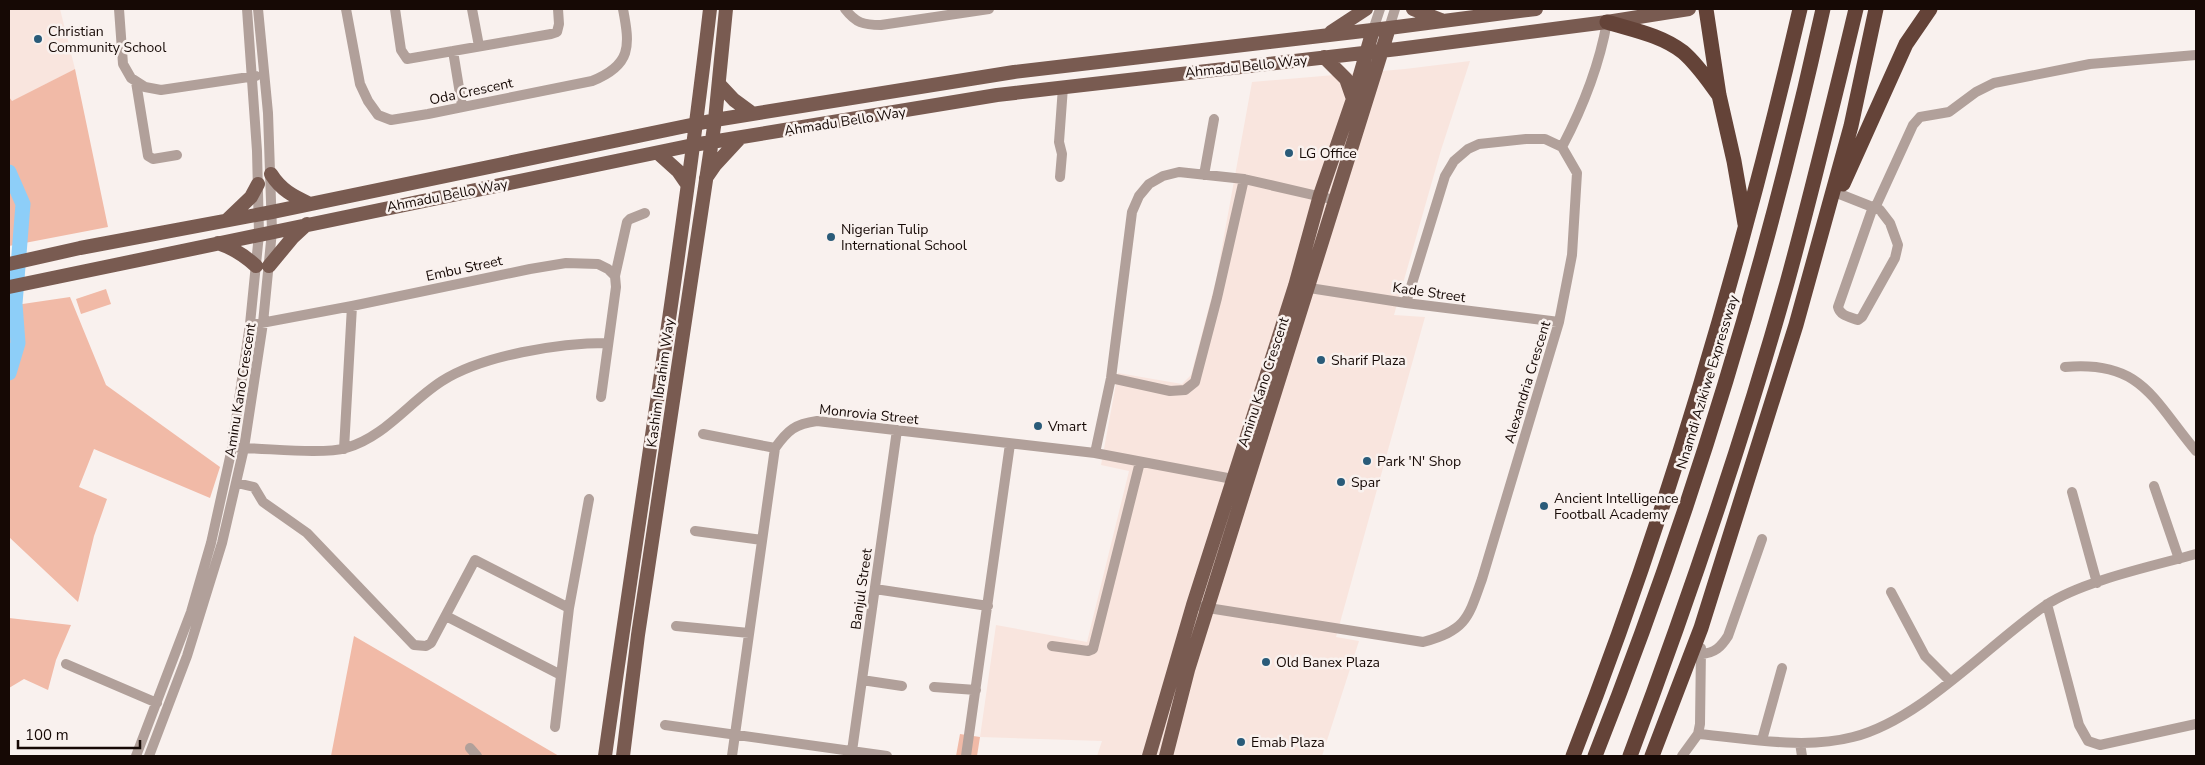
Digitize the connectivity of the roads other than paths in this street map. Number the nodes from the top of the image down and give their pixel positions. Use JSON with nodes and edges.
{"nodes":[{"id":1,"x":119,"y":9,"type":"edge"},
{"id":2,"x":247,"y":9,"type":"edge"},
{"id":3,"x":258,"y":9,"type":"edge"},
{"id":4,"x":346,"y":9,"type":"edge"},
{"id":5,"x":395,"y":9,"type":"edge"},
{"id":6,"x":472,"y":9,"type":"edge"},
{"id":7,"x":558,"y":9,"type":"edge"},
{"id":8,"x":623,"y":9,"type":"edge"},
{"id":9,"x":710,"y":9,"type":"edge"},
{"id":10,"x":726,"y":9,"type":"edge"},
{"id":11,"x":845,"y":9,"type":"edge"},
{"id":12,"x":989,"y":9,"type":"edge"},
{"id":13,"x":1366,"y":9,"type":"edge"},
{"id":14,"x":1380,"y":9,"type":"edge"},
{"id":15,"x":1395,"y":9,"type":"edge"},
{"id":16,"x":1413,"y":9,"type":"edge"},
{"id":17,"x":1536,"y":9,"type":"edge"},
{"id":18,"x":1689,"y":9,"type":"edge"},
{"id":19,"x":1706,"y":9,"type":"edge"},
{"id":20,"x":1800,"y":9,"type":"edge"},
{"id":21,"x":1822,"y":9,"type":"edge"},
{"id":22,"x":1856,"y":9,"type":"edge"},
{"id":23,"x":1876,"y":9,"type":"edge"},
{"id":24,"x":1930,"y":9,"type":"edge"},
{"id":25,"x":967,"y":11,"type":"edge"},
{"id":26,"x":1444,"y":21,"type":"junction"},
{"id":27,"x":1608,"y":22,"type":"junction"},
{"id":28,"x":1389,"y":28,"type":"junction"},
{"id":29,"x":1373,"y":30,"type":"junction"},
{"id":30,"x":1327,"y":35,"type":"junction"},
{"id":31,"x":479,"y":46,"type":"junction"},
{"id":32,"x":453,"y":50,"type":"junction"},
{"id":33,"x":1367,"y":53,"type":"junction"},
{"id":34,"x":2196,"y":55,"type":"edge"},
{"id":35,"x":1324,"y":58,"type":"junction"},
{"id":36,"x":1380,"y":58,"type":"junction"},
{"id":37,"x":265,"y":74,"type":"junction"},
{"id":38,"x":252,"y":76,"type":"junction"},
{"id":39,"x":136,"y":82,"type":"junction"},
{"id":40,"x":719,"y":84,"type":"junction"},
{"id":41,"x":1063,"y":87,"type":"junction"},
{"id":42,"x":1719,"y":96,"type":"junction"},
{"id":43,"x":1353,"y":99,"type":"junction"},
{"id":44,"x":699,"y":100,"type":"junction"},
{"id":45,"x":462,"y":106,"type":"junction"},
{"id":46,"x":753,"y":114,"type":"junction"},
{"id":47,"x":1214,"y":119,"type":"dead end"},
{"id":48,"x":715,"y":120,"type":"junction"},
{"id":49,"x":696,"y":124,"type":"junction"},
{"id":50,"x":668,"y":130,"type":"junction"},
{"id":51,"x":740,"y":138,"type":"junction"},
{"id":52,"x":710,"y":143,"type":"junction"},
{"id":53,"x":693,"y":146,"type":"junction"},
{"id":54,"x":1562,"y":147,"type":"junction"},
{"id":55,"x":658,"y":152,"type":"junction"},
{"id":56,"x":176,"y":155,"type":"dead end"},
{"id":57,"x":271,"y":174,"type":"junction"},
{"id":58,"x":1204,"y":175,"type":"junction"},
{"id":59,"x":1060,"y":177,"type":"dead end"},
{"id":60,"x":1244,"y":179,"type":"junction"},
{"id":61,"x":705,"y":181,"type":"junction"},
{"id":62,"x":258,"y":184,"type":"junction"},
{"id":63,"x":687,"y":184,"type":"junction"},
{"id":64,"x":1320,"y":196,"type":"junction"},
{"id":65,"x":1834,"y":197,"type":"junction"},
{"id":66,"x":1335,"y":200,"type":"junction"},
{"id":67,"x":310,"y":204,"type":"junction"},
{"id":68,"x":1874,"y":207,"type":"junction"},
{"id":69,"x":265,"y":213,"type":"junction"},
{"id":70,"x":645,"y":213,"type":"dead end"},
{"id":71,"x":226,"y":220,"type":"junction"},
{"id":72,"x":307,"y":224,"type":"junction"},
{"id":73,"x":1746,"y":229,"type":"junction"},
{"id":74,"x":266,"y":232,"type":"junction"},
{"id":75,"x":217,"y":243,"type":"junction"},
{"id":76,"x":9,"y":264,"type":"edge"},
{"id":77,"x":262,"y":266,"type":"junction"},
{"id":78,"x":615,"y":276,"type":"junction"},
{"id":79,"x":9,"y":286,"type":"edge"},
{"id":80,"x":1301,"y":286,"type":"junction"},
{"id":81,"x":1406,"y":303,"type":"junction"},
{"id":82,"x":352,"y":306,"type":"junction"},
{"id":83,"x":1559,"y":322,"type":"junction"},
{"id":84,"x":263,"y":323,"type":"junction"},
{"id":85,"x":250,"y":324,"type":"junction"},
{"id":86,"x":608,"y":343,"type":"junction"},
{"id":87,"x":2065,"y":367,"type":"dead end"},
{"id":88,"x":1111,"y":378,"type":"junction"},
{"id":89,"x":601,"y":397,"type":"dead end"},
{"id":90,"x":1745,"y":423,"type":"junction"},
{"id":91,"x":897,"y":430,"type":"junction"},
{"id":92,"x":703,"y":434,"type":"dead end"},
{"id":93,"x":1010,"y":444,"type":"junction"},
{"id":94,"x":2194,"y":445,"type":"edge"},
{"id":95,"x":232,"y":448,"type":"junction"},
{"id":96,"x":244,"y":448,"type":"junction"},
{"id":97,"x":775,"y":448,"type":"junction"},
{"id":98,"x":344,"y":449,"type":"junction"},
{"id":99,"x":1682,"y":450,"type":"junction"},
{"id":100,"x":1095,"y":453,"type":"junction"},
{"id":101,"x":1140,"y":462,"type":"junction"},
{"id":102,"x":1232,"y":479,"type":"junction"},
{"id":103,"x":1247,"y":482,"type":"junction"},
{"id":104,"x":237,"y":483,"type":"junction"},
{"id":105,"x":1748,"y":483,"type":"junction"},
{"id":106,"x":2154,"y":486,"type":"dead end"},
{"id":107,"x":2072,"y":492,"type":"dead end"},
{"id":108,"x":589,"y":499,"type":"dead end"},
{"id":109,"x":695,"y":531,"type":"dead end"},
{"id":110,"x":1762,"y":539,"type":"dead end"},
{"id":111,"x":762,"y":540,"type":"junction"},
{"id":112,"x":1674,"y":541,"type":"junction"},
{"id":113,"x":2196,"y":554,"type":"edge"},
{"id":114,"x":2180,"y":559,"type":"junction"},
{"id":115,"x":2097,"y":582,"type":"junction"},
{"id":116,"x":875,"y":589,"type":"junction"},
{"id":117,"x":1891,"y":592,"type":"dead end"},
{"id":118,"x":2047,"y":604,"type":"junction"},
{"id":119,"x":1193,"y":605,"type":"junction"},
{"id":120,"x":988,"y":606,"type":"junction"},
{"id":121,"x":569,"y":608,"type":"junction"},
{"id":122,"x":1208,"y":608,"type":"junction"},
{"id":123,"x":446,"y":616,"type":"junction"},
{"id":124,"x":676,"y":626,"type":"dead end"},
{"id":125,"x":1701,"y":628,"type":"junction"},
{"id":126,"x":749,"y":633,"type":"junction"},
{"id":127,"x":1052,"y":646,"type":"dead end"},
{"id":128,"x":1701,"y":654,"type":"junction"},
{"id":129,"x":66,"y":664,"type":"dead end"},
{"id":130,"x":1782,"y":668,"type":"dead end"},
{"id":131,"x":561,"y":675,"type":"junction"},
{"id":132,"x":862,"y":680,"type":"junction"},
{"id":133,"x":1950,"y":681,"type":"junction"},
{"id":134,"x":902,"y":686,"type":"dead end"},
{"id":135,"x":934,"y":688,"type":"dead end"},
{"id":136,"x":976,"y":690,"type":"junction"},
{"id":137,"x":157,"y":702,"type":"junction"},
{"id":138,"x":2196,"y":724,"type":"edge"},
{"id":139,"x":665,"y":725,"type":"dead end"},
{"id":140,"x":555,"y":727,"type":"dead end"},
{"id":141,"x":1698,"y":734,"type":"junction"},
{"id":142,"x":735,"y":735,"type":"junction"},
{"id":143,"x":1762,"y":740,"type":"junction"},
{"id":144,"x":1800,"y":743,"type":"junction"},
{"id":145,"x":852,"y":751,"type":"junction"},
{"id":146,"x":136,"y":756,"type":"edge"},
{"id":147,"x":149,"y":756,"type":"edge"},
{"id":148,"x":605,"y":756,"type":"edge"},
{"id":149,"x":623,"y":756,"type":"edge"},
{"id":150,"x":732,"y":756,"type":"edge"},
{"id":151,"x":887,"y":756,"type":"edge"},
{"id":152,"x":966,"y":756,"type":"edge"},
{"id":153,"x":1150,"y":756,"type":"edge"},
{"id":154,"x":1166,"y":756,"type":"edge"},
{"id":155,"x":1573,"y":756,"type":"edge"},
{"id":156,"x":1595,"y":756,"type":"edge"},
{"id":157,"x":1630,"y":756,"type":"edge"},
{"id":158,"x":1652,"y":756,"type":"edge"},
{"id":159,"x":1682,"y":756,"type":"edge"},
{"id":160,"x":1802,"y":756,"type":"edge"}],
"edges":[{"from":1,"to":39,"type":"street"},
{"from":2,"to":38,"type":"street","name":"Aminu Kano Crescent"},
{"from":3,"to":37,"type":"street","name":"Aminu Kano Crescent"},
{"from":4,"to":45,"type":"street","name":"Oda Crescent"},
{"from":5,"to":32,"type":"street"},
{"from":6,"to":31,"type":"street"},
{"from":7,"to":31,"type":"street"},
{"from":8,"to":45,"type":"street","name":"Oda Crescent"},
{"from":9,"to":44,"type":"main road","name":"Kashim Ibrahim Way"},
{"from":10,"to":40,"type":"main road","name":"Kashim Ibrahim Way"},
{"from":11,"to":25,"type":"street"},
{"from":12,"to":25,"type":"street"},
{"from":13,"to":30,"type":"main road"},
{"from":14,"to":29,"type":"street","name":"Aminu Kano Crescent"},
{"from":15,"to":28,"type":"street"},
{"from":16,"to":26,"type":"main road"},
{"from":17,"to":26,"type":"main road","name":"Ahmadu Bello Way"},
{"from":18,"to":27,"type":"main road","name":"Ahmadu Bello Way"},
{"from":19,"to":42,"type":"highway"},
{"from":20,"to":73,"type":"highway","name":"Nnamdi Azikiwe Expressway"},
{"from":21,"to":112,"type":"highway","name":"Nnamdi Azikiwe Expressway"},
{"from":22,"to":90,"type":"highway"},
{"from":23,"to":65,"type":"highway"},
{"from":24,"to":65,"type":"highway"},
{"from":26,"to":28,"type":"main road","name":"Ahmadu Bello Way"},
{"from":27,"to":36,"type":"main road","name":"Ahmadu Bello Way"},
{"from":27,"to":42,"type":"highway"},
{"from":27,"to":54,"type":"street"},
{"from":28,"to":29,"type":"main road","name":"Ahmadu Bello Way"},
{"from":28,"to":36,"type":"main road","name":"Aminu Kano Crescent"},
{"from":29,"to":30,"type":"main road","name":"Ahmadu Bello Way"},
{"from":29,"to":33,"type":"main road","name":"Aminu Kano Crescent"},
{"from":30,"to":46,"type":"main road","name":"Ahmadu Bello Way"},
{"from":31,"to":32,"type":"street"},
{"from":32,"to":45,"type":"street"},
{"from":33,"to":35,"type":"main road","name":"Ahmadu Bello Way"},
{"from":33,"to":36,"type":"main road","name":"Ahmadu Bello Way"},
{"from":33,"to":43,"type":"main road","name":"Aminu Kano Crescent"},
{"from":34,"to":68,"type":"street"},
{"from":35,"to":41,"type":"main road","name":"Ahmadu Bello Way"},
{"from":35,"to":43,"type":"main road"},
{"from":36,"to":66,"type":"main road","name":"Aminu Kano Crescent"},
{"from":37,"to":38,"type":"street"},
{"from":37,"to":57,"type":"street","name":"Aminu Kano Crescent"},
{"from":38,"to":39,"type":"street"},
{"from":38,"to":62,"type":"street","name":"Aminu Kano Crescent"},
{"from":39,"to":56,"type":"street"},
{"from":40,"to":46,"type":"main road"},
{"from":40,"to":48,"type":"main road","name":"Kashim Ibrahim Way"},
{"from":41,"to":51,"type":"main road","name":"Ahmadu Bello Way"},
{"from":41,"to":59,"type":"street"},
{"from":42,"to":73,"type":"highway"},
{"from":43,"to":64,"type":"main road","name":"Aminu Kano Crescent"},
{"from":44,"to":49,"type":"main road","name":"Kashim Ibrahim Way"},
{"from":44,"to":50,"type":"main road"},
{"from":46,"to":48,"type":"main road","name":"Ahmadu Bello Way"},
{"from":47,"to":58,"type":"street"},
{"from":48,"to":49,"type":"main road","name":"Ahmadu Bello Way"},
{"from":48,"to":52,"type":"main road","name":"Kashim Ibrahim Way"},
{"from":49,"to":50,"type":"main road","name":"Ahmadu Bello Way"},
{"from":49,"to":53,"type":"main road","name":"Kashim Ibrahim Way"},
{"from":50,"to":67,"type":"main road","name":"Ahmadu Bello Way"},
{"from":51,"to":52,"type":"main road","name":"Ahmadu Bello Way"},
{"from":51,"to":61,"type":"main road"},
{"from":52,"to":53,"type":"main road","name":"Ahmadu Bello Way"},
{"from":52,"to":61,"type":"main road","name":"Kashim Ibrahim Way"},
{"from":53,"to":55,"type":"main road","name":"Ahmadu Bello Way"},
{"from":53,"to":63,"type":"main road","name":"Kashim Ibrahim Way"},
{"from":54,"to":81,"type":"street"},
{"from":54,"to":83,"type":"street","name":"Alexandria Crescent"},
{"from":55,"to":63,"type":"main road"},
{"from":55,"to":72,"type":"main road","name":"Ahmadu Bello Way"},
{"from":57,"to":67,"type":"main road"},
{"from":57,"to":69,"type":"street","name":"Aminu Kano Crescent"},
{"from":58,"to":60,"type":"street"},
{"from":58,"to":88,"type":"street"},
{"from":60,"to":64,"type":"street"},
{"from":60,"to":88,"type":"street"},
{"from":61,"to":149,"type":"main road","name":"Kashim Ibrahim Way"},
{"from":62,"to":69,"type":"street","name":"Aminu Kano Crescent"},
{"from":62,"to":71,"type":"main road"},
{"from":63,"to":148,"type":"main road","name":"Kashim Ibrahim Way"},
{"from":64,"to":66,"type":"street"},
{"from":64,"to":80,"type":"main road","name":"Aminu Kano Crescent"},
{"from":65,"to":68,"type":"street"},
{"from":65,"to":105,"type":"highway"},
{"from":66,"to":80,"type":"main road","name":"Aminu Kano Crescent"},
{"from":67,"to":69,"type":"main road","name":"Ahmadu Bello Way"},
{"from":68,"to":68,"type":"street"},
{"from":69,"to":71,"type":"main road","name":"Ahmadu Bello Way"},
{"from":69,"to":74,"type":"street","name":"Aminu Kano Crescent"},
{"from":70,"to":78,"type":"street"},
{"from":71,"to":76,"type":"main road","name":"Ahmadu Bello Way"},
{"from":72,"to":74,"type":"main road","name":"Ahmadu Bello Way"},
{"from":72,"to":77,"type":"main road"},
{"from":73,"to":99,"type":"highway","name":"Nnamdi Azikiwe Expressway"},
{"from":74,"to":75,"type":"main road","name":"Ahmadu Bello Way"},
{"from":74,"to":77,"type":"street","name":"Aminu Kano Crescent"},
{"from":75,"to":77,"type":"main road"},
{"from":75,"to":79,"type":"main road","name":"Ahmadu Bello Way"},
{"from":77,"to":84,"type":"street","name":"Aminu Kano Crescent"},
{"from":77,"to":85,"type":"street","name":"Aminu Kano Crescent"},
{"from":78,"to":82,"type":"street","name":"Embu Street"},
{"from":78,"to":86,"type":"street"},
{"from":80,"to":81,"type":"street","name":"Kade Street"},
{"from":80,"to":102,"type":"main road","name":"Aminu Kano Crescent"},
{"from":80,"to":103,"type":"main road","name":"Aminu Kano Crescent"},
{"from":81,"to":83,"type":"street","name":"Kade Street"},
{"from":82,"to":84,"type":"street","name":"Embu Street"},
{"from":82,"to":98,"type":"street"},
{"from":83,"to":122,"type":"street","name":"Alexandria Crescent"},
{"from":84,"to":85,"type":"street","name":"Embu Street"},
{"from":84,"to":96,"type":"street","name":"Aminu Kano Crescent"},
{"from":85,"to":95,"type":"street","name":"Aminu Kano Crescent"},
{"from":86,"to":89,"type":"street"},
{"from":86,"to":98,"type":"street"},
{"from":87,"to":94,"type":"street"},
{"from":88,"to":100,"type":"street"},
{"from":90,"to":105,"type":"highway"},
{"from":90,"to":157,"type":"highway"},
{"from":91,"to":93,"type":"street","name":"Monrovia Street"},
{"from":91,"to":97,"type":"street","name":"Monrovia Street"},
{"from":91,"to":116,"type":"street","name":"Banjul Street"},
{"from":92,"to":97,"type":"street"},
{"from":93,"to":100,"type":"street","name":"Monrovia Street"},
{"from":93,"to":120,"type":"street"},
{"from":95,"to":96,"type":"street"},
{"from":95,"to":137,"type":"street","name":"Aminu Kano Crescent"},
{"from":96,"to":98,"type":"street"},
{"from":96,"to":104,"type":"street","name":"Aminu Kano Crescent"},
{"from":97,"to":111,"type":"street"},
{"from":99,"to":112,"type":"highway"},
{"from":99,"to":155,"type":"highway","name":"Nnamdi Azikiwe Expressway"},
{"from":100,"to":101,"type":"street","name":"Monrovia Street"},
{"from":101,"to":102,"type":"street","name":"Monrovia Street"},
{"from":101,"to":127,"type":"street"},
{"from":102,"to":103,"type":"street","name":"Monrovia Street"},
{"from":102,"to":119,"type":"main road","name":"Aminu Kano Crescent"},
{"from":103,"to":122,"type":"main road","name":"Aminu Kano Crescent"},
{"from":104,"to":123,"type":"street"},
{"from":104,"to":147,"type":"street","name":"Aminu Kano Crescent"},
{"from":105,"to":125,"type":"highway"},
{"from":106,"to":114,"type":"street"},
{"from":107,"to":115,"type":"street"},
{"from":108,"to":121,"type":"street"},
{"from":109,"to":111,"type":"street"},
{"from":110,"to":128,"type":"street"},
{"from":111,"to":126,"type":"street"},
{"from":112,"to":156,"type":"highway","name":"Nnamdi Azikiwe Expressway"},
{"from":113,"to":114,"type":"street"},
{"from":114,"to":115,"type":"street"},
{"from":115,"to":118,"type":"street"},
{"from":116,"to":120,"type":"street"},
{"from":116,"to":132,"type":"street","name":"Banjul Street"},
{"from":117,"to":133,"type":"street"},
{"from":118,"to":133,"type":"street"},
{"from":118,"to":138,"type":"street"},
{"from":119,"to":122,"type":"street","name":"Alexandria Crescent"},
{"from":119,"to":153,"type":"main road","name":"Aminu Kano Crescent"},
{"from":120,"to":136,"type":"street"},
{"from":121,"to":123,"type":"street"},
{"from":121,"to":131,"type":"street"},
{"from":122,"to":154,"type":"main road","name":"Aminu Kano Crescent"},
{"from":123,"to":131,"type":"street"},
{"from":124,"to":126,"type":"street"},
{"from":125,"to":128,"type":"street"},
{"from":125,"to":158,"type":"highway"},
{"from":126,"to":142,"type":"street"},
{"from":128,"to":141,"type":"street"},
{"from":129,"to":137,"type":"street"},
{"from":130,"to":143,"type":"street"},
{"from":131,"to":140,"type":"street"},
{"from":132,"to":134,"type":"street"},
{"from":132,"to":145,"type":"street","name":"Banjul Street"},
{"from":133,"to":144,"type":"street"},
{"from":135,"to":136,"type":"street"},
{"from":136,"to":152,"type":"street"},
{"from":137,"to":146,"type":"street","name":"Aminu Kano Crescent"},
{"from":139,"to":142,"type":"street"},
{"from":141,"to":143,"type":"street"},
{"from":141,"to":159,"type":"street"},
{"from":142,"to":145,"type":"street"},
{"from":142,"to":150,"type":"street"},
{"from":143,"to":144,"type":"street"},
{"from":144,"to":160,"type":"street"},
{"from":145,"to":151,"type":"street"}]}
